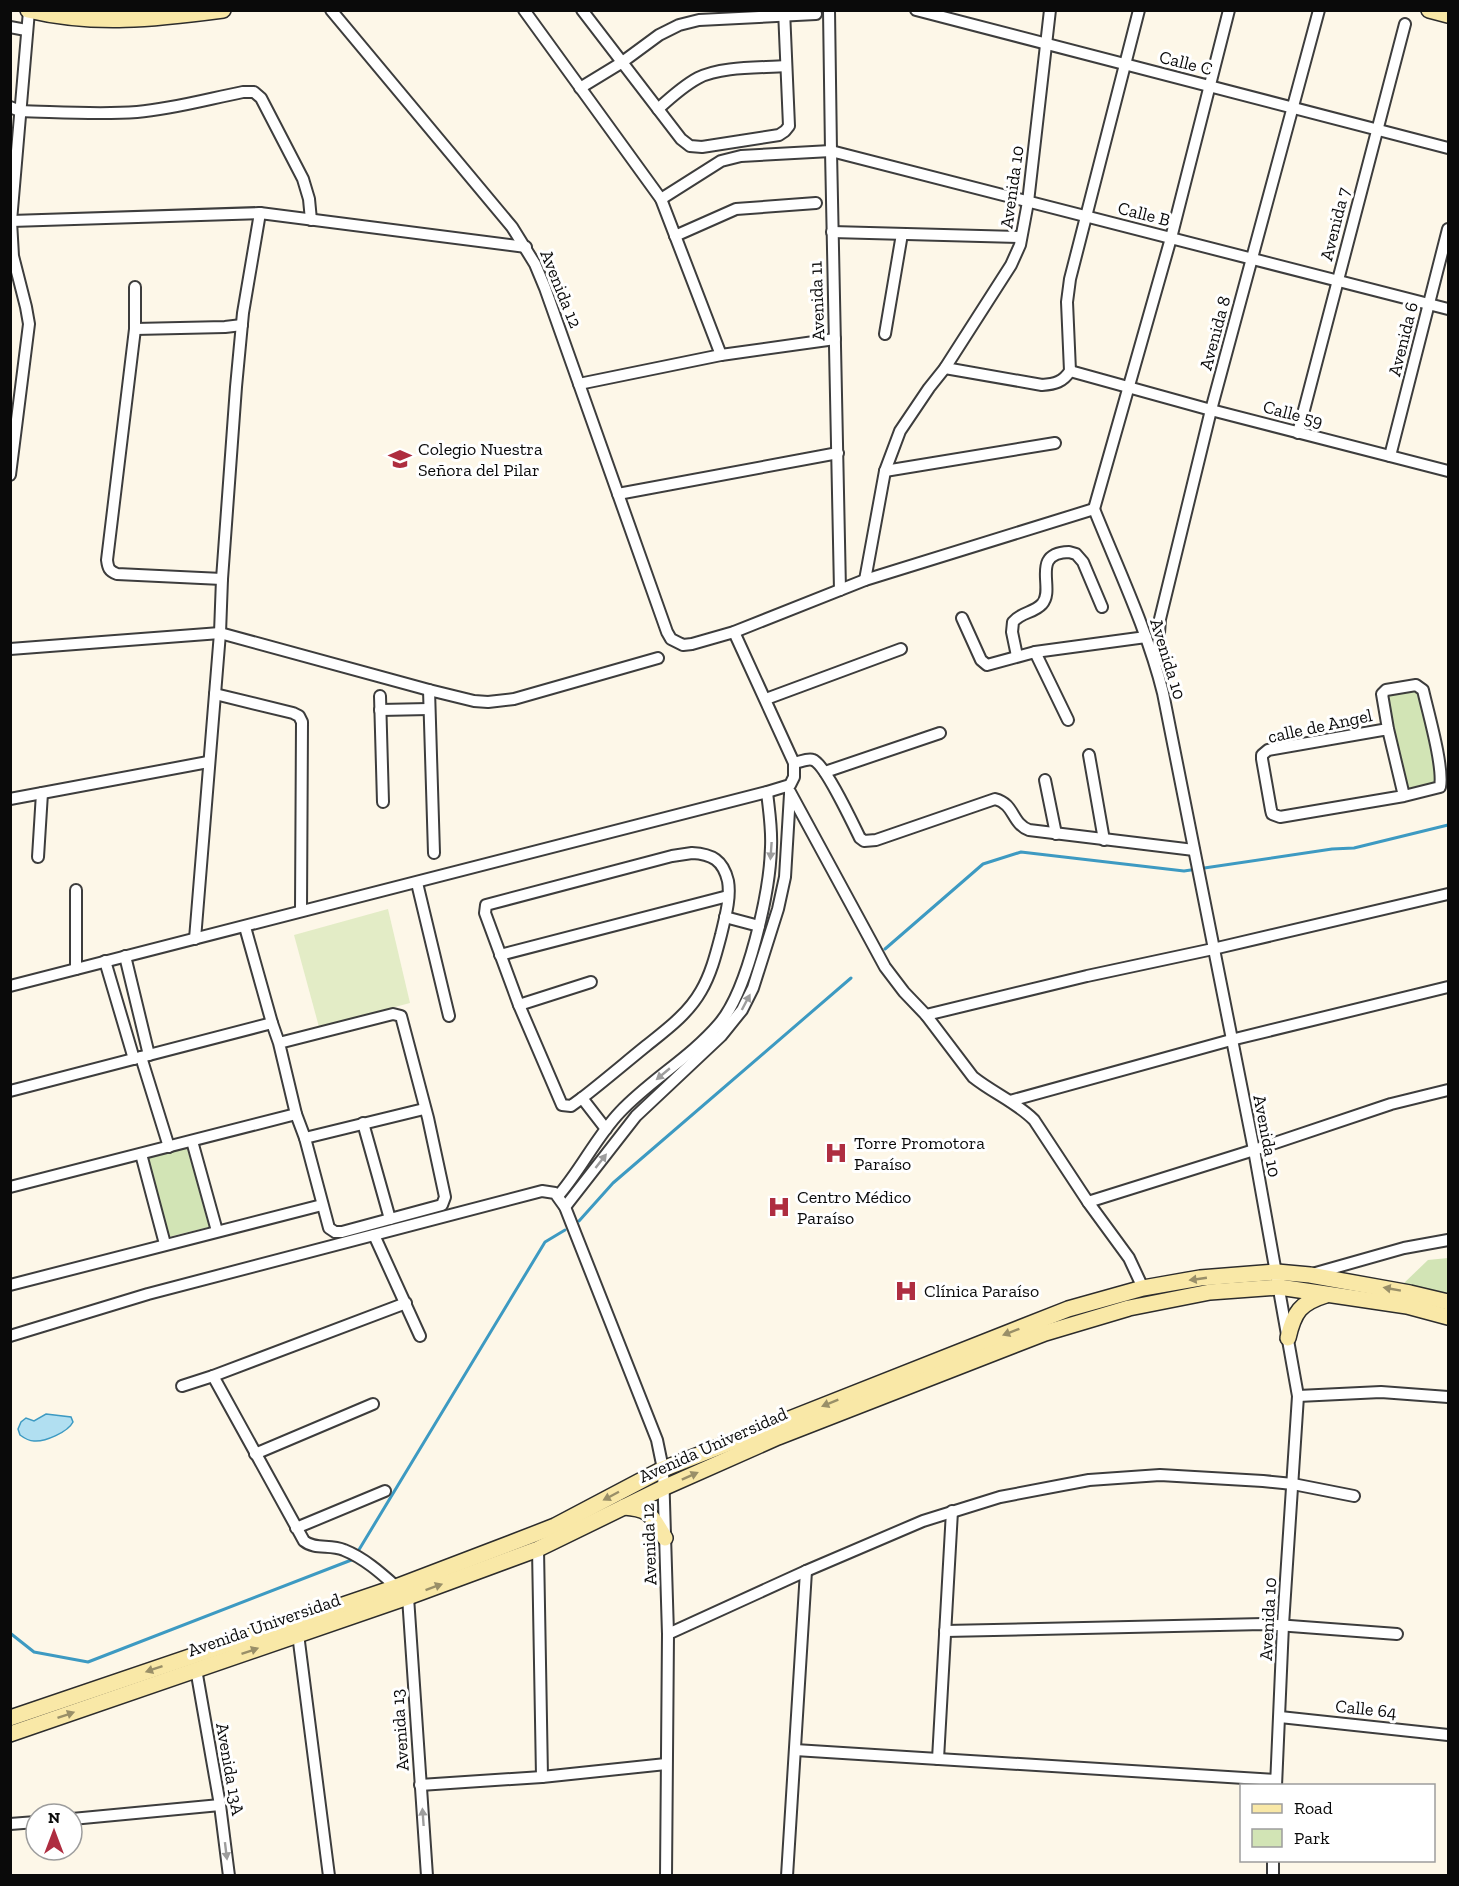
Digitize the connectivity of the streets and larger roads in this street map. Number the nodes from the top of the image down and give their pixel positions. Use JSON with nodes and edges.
{"nodes":[{"id":1,"x":223,"y":10,"type":"edge"},
{"id":2,"x":331,"y":10,"type":"edge"},
{"id":3,"x":524,"y":10,"type":"edge"},
{"id":4,"x":582,"y":10,"type":"edge"},
{"id":5,"x":829,"y":10,"type":"edge"},
{"id":6,"x":916,"y":10,"type":"edge"},
{"id":7,"x":1050,"y":10,"type":"edge"},
{"id":8,"x":1139,"y":10,"type":"edge"},
{"id":9,"x":1229,"y":10,"type":"edge"},
{"id":10,"x":1319,"y":10,"type":"edge"},
{"id":11,"x":1429,"y":10,"type":"edge"},
{"id":12,"x":28,"y":11,"type":"edge"},
{"id":13,"x":784,"y":12,"type":"edge"},
{"id":14,"x":816,"y":14,"type":"dead end"},
{"id":15,"x":1449,"y":15,"type":"edge"},
{"id":16,"x":1405,"y":24,"type":"dead end"},
{"id":17,"x":10,"y":27,"type":"edge"},
{"id":18,"x":26,"y":30,"type":"junction"},
{"id":19,"x":1046,"y":44,"type":"junction"},
{"id":20,"x":621,"y":63,"type":"junction"},
{"id":21,"x":1125,"y":64,"type":"junction"},
{"id":22,"x":786,"y":66,"type":"junction"},
{"id":23,"x":1211,"y":87,"type":"junction"},
{"id":24,"x":580,"y":88,"type":"junction"},
{"id":25,"x":1293,"y":108,"type":"junction"},
{"id":26,"x":15,"y":109,"type":"edge"},
{"id":27,"x":658,"y":109,"type":"junction"},
{"id":28,"x":1376,"y":129,"type":"junction"},
{"id":29,"x":1449,"y":148,"type":"edge"},
{"id":30,"x":831,"y":152,"type":"junction"},
{"id":31,"x":661,"y":199,"type":"junction"},
{"id":32,"x":1028,"y":202,"type":"junction"},
{"id":33,"x":816,"y":203,"type":"dead end"},
{"id":34,"x":260,"y":213,"type":"junction"},
{"id":35,"x":1086,"y":216,"type":"junction"},
{"id":36,"x":311,"y":220,"type":"junction"},
{"id":37,"x":11,"y":221,"type":"edge"},
{"id":38,"x":1449,"y":229,"type":"edge"},
{"id":39,"x":832,"y":232,"type":"junction"},
{"id":40,"x":902,"y":234,"type":"junction"},
{"id":41,"x":675,"y":236,"type":"junction"},
{"id":42,"x":1021,"y":237,"type":"junction"},
{"id":43,"x":1171,"y":238,"type":"junction"},
{"id":44,"x":526,"y":247,"type":"junction"},
{"id":45,"x":1252,"y":259,"type":"junction"},
{"id":46,"x":1337,"y":280,"type":"junction"},
{"id":47,"x":135,"y":287,"type":"dead end"},
{"id":48,"x":1429,"y":304,"type":"junction"},
{"id":49,"x":1449,"y":309,"type":"edge"},
{"id":50,"x":242,"y":325,"type":"junction"},
{"id":51,"x":135,"y":329,"type":"junction"},
{"id":52,"x":885,"y":334,"type":"dead end"},
{"id":53,"x":835,"y":339,"type":"junction"},
{"id":54,"x":722,"y":355,"type":"junction"},
{"id":55,"x":945,"y":368,"type":"junction"},
{"id":56,"x":1070,"y":370,"type":"junction"},
{"id":57,"x":579,"y":384,"type":"junction"},
{"id":58,"x":1130,"y":387,"type":"junction"},
{"id":59,"x":15,"y":408,"type":"edge"},
{"id":60,"x":1211,"y":410,"type":"junction"},
{"id":61,"x":1298,"y":432,"type":"junction"},
{"id":62,"x":1055,"y":443,"type":"dead end"},
{"id":63,"x":838,"y":453,"type":"junction"},
{"id":64,"x":1390,"y":456,"type":"junction"},
{"id":65,"x":885,"y":471,"type":"junction"},
{"id":66,"x":1449,"y":471,"type":"edge"},
{"id":67,"x":10,"y":475,"type":"edge"},
{"id":68,"x":618,"y":495,"type":"junction"},
{"id":69,"x":1094,"y":509,"type":"junction"},
{"id":70,"x":222,"y":579,"type":"junction"},
{"id":71,"x":865,"y":580,"type":"junction"},
{"id":72,"x":840,"y":590,"type":"junction"},
{"id":73,"x":1102,"y":607,"type":"dead end"},
{"id":74,"x":962,"y":618,"type":"dead end"},
{"id":75,"x":1160,"y":619,"type":"junction"},
{"id":76,"x":1139,"y":621,"type":"junction"},
{"id":77,"x":734,"y":632,"type":"junction"},
{"id":78,"x":220,"y":633,"type":"junction"},
{"id":79,"x":1146,"y":637,"type":"junction"},
{"id":80,"x":10,"y":649,"type":"edge"},
{"id":81,"x":901,"y":649,"type":"dead end"},
{"id":82,"x":1035,"y":652,"type":"junction"},
{"id":83,"x":1017,"y":656,"type":"junction"},
{"id":84,"x":658,"y":658,"type":"dead end"},
{"id":85,"x":1157,"y":667,"type":"junction"},
{"id":86,"x":429,"y":690,"type":"junction"},
{"id":87,"x":215,"y":694,"type":"junction"},
{"id":88,"x":380,"y":696,"type":"dead end"},
{"id":89,"x":766,"y":699,"type":"junction"},
{"id":90,"x":429,"y":709,"type":"junction"},
{"id":91,"x":380,"y":710,"type":"junction"},
{"id":92,"x":1068,"y":720,"type":"dead end"},
{"id":93,"x":1388,"y":729,"type":"junction"},
{"id":94,"x":940,"y":733,"type":"dead end"},
{"id":95,"x":1443,"y":754,"type":"edge"},
{"id":96,"x":1089,"y":755,"type":"dead end"},
{"id":97,"x":208,"y":762,"type":"junction"},
{"id":98,"x":794,"y":763,"type":"junction"},
{"id":99,"x":825,"y":772,"type":"junction"},
{"id":100,"x":1045,"y":780,"type":"dead end"},
{"id":101,"x":790,"y":789,"type":"junction"},
{"id":102,"x":767,"y":792,"type":"junction"},
{"id":103,"x":42,"y":793,"type":"junction"},
{"id":104,"x":1404,"y":795,"type":"junction"},
{"id":105,"x":10,"y":799,"type":"edge"},
{"id":106,"x":382,"y":802,"type":"dead end"},
{"id":107,"x":1056,"y":834,"type":"junction"},
{"id":108,"x":1104,"y":840,"type":"junction"},
{"id":109,"x":1194,"y":850,"type":"junction"},
{"id":110,"x":434,"y":853,"type":"dead end"},
{"id":111,"x":38,"y":857,"type":"dead end"},
{"id":112,"x":417,"y":883,"type":"junction"},
{"id":113,"x":76,"y":891,"type":"dead end"},
{"id":114,"x":1449,"y":894,"type":"edge"},
{"id":115,"x":728,"y":896,"type":"junction"},
{"id":116,"x":301,"y":911,"type":"junction"},
{"id":117,"x":725,"y":917,"type":"junction"},
{"id":118,"x":759,"y":926,"type":"junction"},
{"id":119,"x":245,"y":927,"type":"junction"},
{"id":120,"x":195,"y":939,"type":"junction"},
{"id":121,"x":1213,"y":949,"type":"junction"},
{"id":122,"x":501,"y":955,"type":"junction"},
{"id":123,"x":125,"y":956,"type":"junction"},
{"id":124,"x":105,"y":961,"type":"junction"},
{"id":125,"x":76,"y":969,"type":"junction"},
{"id":126,"x":591,"y":982,"type":"dead end"},
{"id":127,"x":10,"y":986,"type":"edge"},
{"id":128,"x":1449,"y":987,"type":"edge"},
{"id":129,"x":519,"y":1005,"type":"junction"},
{"id":130,"x":926,"y":1015,"type":"junction"},
{"id":131,"x":449,"y":1016,"type":"dead end"},
{"id":132,"x":272,"y":1023,"type":"junction"},
{"id":133,"x":1231,"y":1040,"type":"junction"},
{"id":134,"x":279,"y":1043,"type":"junction"},
{"id":135,"x":142,"y":1057,"type":"junction"},
{"id":136,"x":1449,"y":1090,"type":"edge"},
{"id":137,"x":10,"y":1091,"type":"edge"},
{"id":138,"x":582,"y":1098,"type":"junction"},
{"id":139,"x":1010,"y":1101,"type":"junction"},
{"id":140,"x":424,"y":1109,"type":"junction"},
{"id":141,"x":296,"y":1114,"type":"junction"},
{"id":142,"x":363,"y":1123,"type":"junction"},
{"id":143,"x":606,"y":1129,"type":"junction"},
{"id":144,"x":305,"y":1138,"type":"junction"},
{"id":145,"x":192,"y":1141,"type":"junction"},
{"id":146,"x":169,"y":1147,"type":"junction"},
{"id":147,"x":1254,"y":1150,"type":"junction"},
{"id":148,"x":141,"y":1154,"type":"junction"},
{"id":149,"x":10,"y":1187,"type":"edge"},
{"id":150,"x":558,"y":1196,"type":"junction"},
{"id":151,"x":1088,"y":1202,"type":"junction"},
{"id":152,"x":322,"y":1205,"type":"junction"},
{"id":153,"x":565,"y":1207,"type":"junction"},
{"id":154,"x":390,"y":1219,"type":"junction"},
{"id":155,"x":217,"y":1231,"type":"junction"},
{"id":156,"x":374,"y":1235,"type":"junction"},
{"id":157,"x":1449,"y":1240,"type":"edge"},
{"id":158,"x":165,"y":1244,"type":"junction"},
{"id":159,"x":1310,"y":1275,"type":"junction"},
{"id":160,"x":1278,"y":1279,"type":"junction"},
{"id":161,"x":10,"y":1285,"type":"edge"},
{"id":162,"x":1143,"y":1288,"type":"junction"},
{"id":163,"x":1330,"y":1293,"type":"junction"},
{"id":164,"x":1449,"y":1302,"type":"edge"},
{"id":165,"x":406,"y":1303,"type":"junction"},
{"id":166,"x":1449,"y":1317,"type":"edge"},
{"id":167,"x":10,"y":1336,"type":"edge"},
{"id":168,"x":420,"y":1336,"type":"dead end"},
{"id":169,"x":1288,"y":1338,"type":"junction"},
{"id":170,"x":213,"y":1376,"type":"junction"},
{"id":171,"x":182,"y":1386,"type":"dead end"},
{"id":172,"x":1298,"y":1395,"type":"junction"},
{"id":173,"x":1449,"y":1397,"type":"edge"},
{"id":174,"x":373,"y":1404,"type":"dead end"},
{"id":175,"x":255,"y":1454,"type":"junction"},
{"id":176,"x":663,"y":1469,"type":"junction"},
{"id":177,"x":1293,"y":1484,"type":"junction"},
{"id":178,"x":663,"y":1488,"type":"junction"},
{"id":179,"x":385,"y":1491,"type":"dead end"},
{"id":180,"x":1354,"y":1496,"type":"dead end"},
{"id":181,"x":624,"y":1507,"type":"junction"},
{"id":182,"x":952,"y":1511,"type":"junction"},
{"id":183,"x":296,"y":1528,"type":"junction"},
{"id":184,"x":665,"y":1538,"type":"junction"},
{"id":185,"x":538,"y":1549,"type":"junction"},
{"id":186,"x":806,"y":1571,"type":"junction"},
{"id":187,"x":402,"y":1592,"type":"junction"},
{"id":188,"x":1283,"y":1625,"type":"junction"},
{"id":189,"x":945,"y":1631,"type":"junction"},
{"id":190,"x":297,"y":1634,"type":"junction"},
{"id":191,"x":668,"y":1634,"type":"junction"},
{"id":192,"x":1397,"y":1634,"type":"dead end"},
{"id":193,"x":196,"y":1669,"type":"junction"},
{"id":194,"x":1280,"y":1717,"type":"junction"},
{"id":195,"x":10,"y":1718,"type":"edge"},
{"id":196,"x":10,"y":1734,"type":"edge"},
{"id":197,"x":1449,"y":1735,"type":"edge"},
{"id":198,"x":795,"y":1749,"type":"junction"},
{"id":199,"x":938,"y":1759,"type":"junction"},
{"id":200,"x":666,"y":1764,"type":"junction"},
{"id":201,"x":542,"y":1777,"type":"junction"},
{"id":202,"x":1276,"y":1783,"type":"edge"},
{"id":203,"x":420,"y":1785,"type":"junction"},
{"id":204,"x":220,"y":1805,"type":"junction"},
{"id":205,"x":84,"y":1818,"type":"edge"},
{"id":206,"x":229,"y":1875,"type":"edge"},
{"id":207,"x":329,"y":1875,"type":"edge"},
{"id":208,"x":427,"y":1875,"type":"edge"},
{"id":209,"x":666,"y":1875,"type":"edge"},
{"id":210,"x":787,"y":1875,"type":"edge"}],
"edges":[{"from":1,"to":12,"type":"street"},
{"from":2,"to":44,"type":"street","name":"Avenida 12"},
{"from":3,"to":24,"type":"street"},
{"from":4,"to":20,"type":"street"},
{"from":5,"to":30,"type":"street","name":"Avenida 11"},
{"from":6,"to":19,"type":"street","name":"Calle C"},
{"from":7,"to":19,"type":"street","name":"Avenida 10"},
{"from":8,"to":21,"type":"street"},
{"from":9,"to":23,"type":"street"},
{"from":10,"to":25,"type":"street","name":"Avenida 8"},
{"from":11,"to":15,"type":"street"},
{"from":12,"to":18,"type":"street"},
{"from":13,"to":14,"type":"street"},
{"from":13,"to":20,"type":"street"},
{"from":13,"to":22,"type":"street"},
{"from":16,"to":28,"type":"street","name":"Avenida 7"},
{"from":17,"to":18,"type":"street"},
{"from":18,"to":26,"type":"street"},
{"from":19,"to":21,"type":"street","name":"Calle C"},
{"from":19,"to":32,"type":"street","name":"Avenida 10"},
{"from":20,"to":24,"type":"street"},
{"from":20,"to":27,"type":"street"},
{"from":21,"to":23,"type":"street","name":"Calle C"},
{"from":21,"to":35,"type":"street"},
{"from":22,"to":27,"type":"street"},
{"from":22,"to":27,"type":"street"},
{"from":23,"to":25,"type":"street","name":"Calle C"},
{"from":23,"to":43,"type":"street"},
{"from":24,"to":31,"type":"street"},
{"from":25,"to":28,"type":"street","name":"Calle C"},
{"from":25,"to":45,"type":"street","name":"Avenida 8"},
{"from":26,"to":36,"type":"street"},
{"from":26,"to":37,"type":"street"},
{"from":28,"to":29,"type":"street","name":"Calle C"},
{"from":28,"to":46,"type":"street","name":"Avenida 7"},
{"from":30,"to":31,"type":"street","name":"Calle B"},
{"from":30,"to":32,"type":"street","name":"Calle B"},
{"from":30,"to":39,"type":"street","name":"Avenida 11"},
{"from":31,"to":41,"type":"street"},
{"from":32,"to":35,"type":"street","name":"Calle B"},
{"from":32,"to":42,"type":"street","name":"Avenida 10"},
{"from":33,"to":41,"type":"street"},
{"from":34,"to":36,"type":"street"},
{"from":34,"to":37,"type":"street"},
{"from":34,"to":50,"type":"street"},
{"from":35,"to":43,"type":"street","name":"Calle B"},
{"from":35,"to":56,"type":"street"},
{"from":36,"to":44,"type":"street"},
{"from":37,"to":59,"type":"street"},
{"from":38,"to":48,"type":"street","name":"Avenida 6"},
{"from":39,"to":40,"type":"street"},
{"from":39,"to":53,"type":"street","name":"Avenida 11"},
{"from":40,"to":42,"type":"street"},
{"from":40,"to":52,"type":"street"},
{"from":41,"to":54,"type":"street"},
{"from":42,"to":55,"type":"street","name":"Avenida 10"},
{"from":43,"to":45,"type":"street","name":"Calle B"},
{"from":43,"to":58,"type":"street"},
{"from":44,"to":57,"type":"street","name":"Avenida 12"},
{"from":45,"to":46,"type":"street","name":"Calle B"},
{"from":45,"to":60,"type":"street","name":"Avenida 8"},
{"from":46,"to":48,"type":"street","name":"Calle B"},
{"from":46,"to":61,"type":"street","name":"Avenida 7"},
{"from":47,"to":51,"type":"street"},
{"from":48,"to":49,"type":"street","name":"Calle B"},
{"from":48,"to":64,"type":"street","name":"Avenida 6"},
{"from":50,"to":51,"type":"street"},
{"from":50,"to":70,"type":"street"},
{"from":51,"to":70,"type":"street"},
{"from":53,"to":54,"type":"street"},
{"from":53,"to":63,"type":"street","name":"Avenida 11"},
{"from":54,"to":57,"type":"street"},
{"from":55,"to":56,"type":"street"},
{"from":55,"to":65,"type":"street","name":"Avenida 10"},
{"from":56,"to":58,"type":"street","name":"Calle 59"},
{"from":57,"to":68,"type":"street","name":"Avenida 12"},
{"from":58,"to":60,"type":"street","name":"Calle 59"},
{"from":58,"to":69,"type":"street"},
{"from":59,"to":67,"type":"street"},
{"from":60,"to":61,"type":"street","name":"Calle 59"},
{"from":60,"to":75,"type":"street","name":"Avenida 8"},
{"from":61,"to":64,"type":"street","name":"Calle 59"},
{"from":62,"to":65,"type":"street"},
{"from":63,"to":68,"type":"street"},
{"from":63,"to":72,"type":"street","name":"Avenida 11"},
{"from":64,"to":66,"type":"street","name":"Calle 59"},
{"from":65,"to":71,"type":"street","name":"Avenida 10"},
{"from":68,"to":77,"type":"street","name":"Avenida 12"},
{"from":69,"to":71,"type":"street"},
{"from":69,"to":76,"type":"street","name":"Avenida 10"},
{"from":70,"to":78,"type":"street"},
{"from":71,"to":72,"type":"street"},
{"from":72,"to":77,"type":"street"},
{"from":73,"to":83,"type":"street"},
{"from":74,"to":83,"type":"street"},
{"from":75,"to":76,"type":"street"},
{"from":75,"to":85,"type":"street","name":"Avenida 8"},
{"from":76,"to":79,"type":"street","name":"Avenida 10"},
{"from":77,"to":89,"type":"street"},
{"from":78,"to":80,"type":"street"},
{"from":78,"to":86,"type":"street"},
{"from":78,"to":87,"type":"street"},
{"from":79,"to":82,"type":"street"},
{"from":79,"to":85,"type":"street","name":"Avenida 10"},
{"from":81,"to":89,"type":"street"},
{"from":82,"to":83,"type":"street"},
{"from":82,"to":92,"type":"street"},
{"from":84,"to":86,"type":"street"},
{"from":85,"to":109,"type":"street","name":"Avenida 10"},
{"from":86,"to":90,"type":"street"},
{"from":87,"to":97,"type":"street"},
{"from":87,"to":116,"type":"street"},
{"from":88,"to":91,"type":"street"},
{"from":89,"to":98,"type":"street"},
{"from":90,"to":91,"type":"street"},
{"from":90,"to":110,"type":"street"},
{"from":91,"to":106,"type":"street"},
{"from":93,"to":95,"type":"street"},
{"from":93,"to":104,"type":"street"},
{"from":93,"to":104,"type":"street","name":"calle de Angel"},
{"from":94,"to":99,"type":"street"},
{"from":95,"to":104,"type":"street"},
{"from":96,"to":108,"type":"street"},
{"from":97,"to":103,"type":"street"},
{"from":97,"to":120,"type":"street"},
{"from":98,"to":99,"type":"street"},
{"from":98,"to":101,"type":"street"},
{"from":99,"to":107,"type":"street"},
{"from":100,"to":107,"type":"street"},
{"from":101,"to":102,"type":"street"},
{"from":101,"to":130,"type":"street"},
{"from":153,"to":101,"type":"street","one_way":true},
{"from":102,"to":112,"type":"street"},
{"from":102,"to":118,"type":"street","one_way":true},
{"from":103,"to":105,"type":"street"},
{"from":103,"to":111,"type":"street"},
{"from":107,"to":108,"type":"street"},
{"from":108,"to":109,"type":"street"},
{"from":109,"to":121,"type":"street","name":"Avenida 10"},
{"from":112,"to":116,"type":"street"},
{"from":112,"to":131,"type":"street"},
{"from":113,"to":125,"type":"street"},
{"from":114,"to":121,"type":"street"},
{"from":115,"to":117,"type":"street"},
{"from":115,"to":122,"type":"street"},
{"from":115,"to":122,"type":"street"},
{"from":116,"to":119,"type":"street"},
{"from":117,"to":118,"type":"street"},
{"from":117,"to":138,"type":"street"},
{"from":118,"to":143,"type":"street","one_way":true},
{"from":119,"to":120,"type":"street"},
{"from":119,"to":132,"type":"street"},
{"from":120,"to":123,"type":"street"},
{"from":121,"to":130,"type":"street"},
{"from":121,"to":133,"type":"street","name":"Avenida 10"},
{"from":122,"to":129,"type":"street"},
{"from":123,"to":124,"type":"street"},
{"from":123,"to":135,"type":"street"},
{"from":124,"to":125,"type":"street"},
{"from":124,"to":135,"type":"street"},
{"from":125,"to":127,"type":"street"},
{"from":126,"to":129,"type":"street"},
{"from":128,"to":133,"type":"street"},
{"from":129,"to":138,"type":"street"},
{"from":130,"to":139,"type":"street"},
{"from":132,"to":134,"type":"street"},
{"from":132,"to":135,"type":"street"},
{"from":133,"to":139,"type":"street"},
{"from":133,"to":147,"type":"street","name":"Avenida 10"},
{"from":134,"to":140,"type":"street"},
{"from":134,"to":141,"type":"street"},
{"from":135,"to":137,"type":"street"},
{"from":135,"to":146,"type":"street"},
{"from":136,"to":147,"type":"street"},
{"from":138,"to":143,"type":"street"},
{"from":139,"to":151,"type":"street"},
{"from":140,"to":142,"type":"street"},
{"from":140,"to":154,"type":"street"},
{"from":141,"to":144,"type":"street"},
{"from":141,"to":145,"type":"street"},
{"from":142,"to":144,"type":"street"},
{"from":142,"to":154,"type":"street"},
{"from":143,"to":150,"type":"street"},
{"from":144,"to":152,"type":"street"},
{"from":145,"to":146,"type":"street"},
{"from":145,"to":155,"type":"street"},
{"from":146,"to":148,"type":"street"},
{"from":147,"to":151,"type":"street"},
{"from":147,"to":160,"type":"street","name":"Avenida 10"},
{"from":148,"to":149,"type":"street"},
{"from":148,"to":158,"type":"street"},
{"from":150,"to":153,"type":"street","name":"Avenida 12"},
{"from":150,"to":156,"type":"street"},
{"from":151,"to":162,"type":"street"},
{"from":152,"to":154,"type":"street"},
{"from":152,"to":155,"type":"street"},
{"from":153,"to":176,"type":"street","name":"Avenida 12"},
{"from":155,"to":158,"type":"street"},
{"from":156,"to":165,"type":"street"},
{"from":156,"to":167,"type":"street"},
{"from":157,"to":159,"type":"street"},
{"from":158,"to":161,"type":"street"},
{"from":159,"to":160,"type":"street","name":"Avenida Universidad"},
{"from":164,"to":159,"type":"street","name":"Avenida Universidad","one_way":true},
{"from":160,"to":162,"type":"street","name":"Avenida Universidad","one_way":true},
{"from":160,"to":163,"type":"street","name":"Avenida Universidad"},
{"from":160,"to":169,"type":"street","name":"Avenida 10"},
{"from":178,"to":160,"type":"street","name":"Avenida Universidad","one_way":true},
{"from":162,"to":176,"type":"street","name":"Avenida Universidad","one_way":true},
{"from":163,"to":166,"type":"street","name":"Avenida Universidad"},
{"from":163,"to":169,"type":"street"},
{"from":165,"to":168,"type":"street"},
{"from":165,"to":170,"type":"street"},
{"from":169,"to":172,"type":"street","name":"Avenida 10"},
{"from":170,"to":171,"type":"street"},
{"from":170,"to":175,"type":"street"},
{"from":172,"to":173,"type":"street"},
{"from":172,"to":177,"type":"street","name":"Avenida 10"},
{"from":174,"to":175,"type":"street"},
{"from":175,"to":183,"type":"street"},
{"from":176,"to":178,"type":"street","name":"Avenida 12"},
{"from":176,"to":187,"type":"street","name":"Avenida Universidad","one_way":true},
{"from":177,"to":180,"type":"street"},
{"from":177,"to":182,"type":"street"},
{"from":177,"to":188,"type":"street","name":"Avenida 10"},
{"from":178,"to":181,"type":"street","name":"Avenida Universidad"},
{"from":178,"to":184,"type":"street","name":"Avenida 12"},
{"from":179,"to":183,"type":"street"},
{"from":181,"to":184,"type":"street"},
{"from":181,"to":185,"type":"street","name":"Avenida Universidad"},
{"from":182,"to":186,"type":"street"},
{"from":182,"to":189,"type":"street"},
{"from":183,"to":187,"type":"street"},
{"from":184,"to":191,"type":"street","name":"Avenida 12"},
{"from":187,"to":185,"type":"street","name":"Avenida Universidad","one_way":true},
{"from":185,"to":201,"type":"street"},
{"from":186,"to":191,"type":"street"},
{"from":186,"to":198,"type":"street"},
{"from":187,"to":190,"type":"street","name":"Avenida Universidad"},
{"from":187,"to":195,"type":"street","name":"Avenida Universidad","one_way":true},
{"from":187,"to":203,"type":"street","name":"Avenida 13"},
{"from":188,"to":189,"type":"street"},
{"from":188,"to":192,"type":"street"},
{"from":188,"to":194,"type":"street","name":"Avenida 10"},
{"from":189,"to":199,"type":"street"},
{"from":193,"to":190,"type":"street","name":"Avenida Universidad","one_way":true},
{"from":190,"to":207,"type":"street"},
{"from":191,"to":200,"type":"street","name":"Avenida 12"},
{"from":196,"to":193,"type":"street","name":"Avenida Universidad","one_way":true},
{"from":193,"to":204,"type":"street","name":"Avenida 13A"},
{"from":194,"to":197,"type":"street","name":"Calle 64"},
{"from":194,"to":202,"type":"street","name":"Avenida 10"},
{"from":198,"to":199,"type":"street"},
{"from":198,"to":210,"type":"street"},
{"from":199,"to":202,"type":"street"},
{"from":200,"to":201,"type":"street"},
{"from":200,"to":209,"type":"street","name":"Avenida 12"},
{"from":201,"to":203,"type":"street"},
{"from":208,"to":203,"type":"street","name":"Avenida 13","one_way":true},
{"from":204,"to":205,"type":"street"},
{"from":204,"to":206,"type":"street","name":"Avenida 13A","one_way":true}]}
